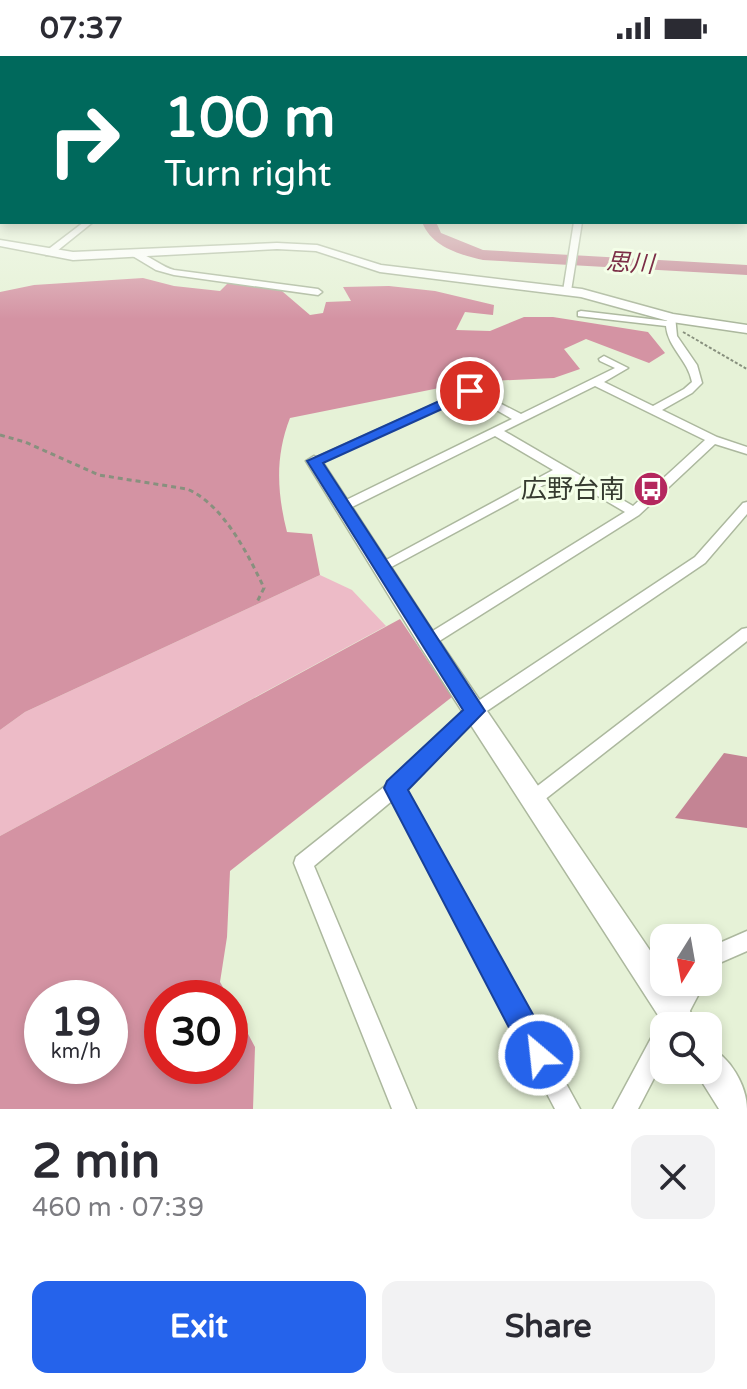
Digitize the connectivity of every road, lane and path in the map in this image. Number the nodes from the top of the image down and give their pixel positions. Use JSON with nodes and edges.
{"nodes":[{"id":1,"x":86,"y":224,"type":"edge"},
{"id":2,"x":578,"y":224,"type":"edge"},
{"id":3,"x":0,"y":243,"type":"edge"},
{"id":4,"x":49,"y":253,"type":"junction"},
{"id":5,"x":134,"y":253,"type":"junction"},
{"id":6,"x":567,"y":291,"type":"junction"},
{"id":7,"x":318,"y":292,"type":"dead end"},
{"id":8,"x":581,"y":314,"type":"dead end"},
{"id":9,"x":671,"y":321,"type":"junction"},
{"id":10,"x":747,"y":329,"type":"edge"},
{"id":11,"x":604,"y":359,"type":"dead end"},
{"id":12,"x":747,"y":369,"type":"edge"},
{"id":13,"x":596,"y":382,"type":"junction"},
{"id":14,"x":653,"y":410,"type":"junction"},
{"id":15,"x":521,"y":419,"type":"junction"},
{"id":16,"x":495,"y":431,"type":"junction"},
{"id":17,"x":0,"y":435,"type":"edge"},
{"id":18,"x":713,"y":439,"type":"junction"},
{"id":19,"x":747,"y":451,"type":"edge"},
{"id":20,"x":314,"y":461,"type":"joint"},
{"id":21,"x":562,"y":470,"type":"junction"},
{"id":22,"x":344,"y":506,"type":"junction"},
{"id":23,"x":747,"y":506,"type":"edge"},
{"id":24,"x":634,"y":512,"type":"junction"},
{"id":25,"x":382,"y":568,"type":"junction"},
{"id":26,"x":257,"y":602,"type":"dead end"},
{"id":27,"x":747,"y":633,"type":"edge"},
{"id":28,"x":428,"y":641,"type":"junction"},
{"id":29,"x":475,"y":711,"type":"junction"},
{"id":30,"x":395,"y":788,"type":"junction"},
{"id":31,"x":533,"y":799,"type":"junction"},
{"id":32,"x":747,"y":941,"type":"edge"},
{"id":33,"x":722,"y":952,"type":"edge"},
{"id":34,"x":670,"y":1012,"type":"edge"},
{"id":35,"x":650,"y":1063,"type":"edge"},
{"id":36,"x":722,"y":1084,"type":"edge"},
{"id":37,"x":747,"y":1105,"type":"edge"},
{"id":38,"x":404,"y":1109,"type":"edge"},
{"id":39,"x":568,"y":1109,"type":"edge"},
{"id":40,"x":625,"y":1109,"type":"edge"},
{"id":41,"x":739,"y":1109,"type":"edge"}],
"edges":[{"from":1,"to":4,"type":"street"},
{"from":2,"to":6,"type":"street"},
{"from":3,"to":4,"type":"street"},
{"from":4,"to":5,"type":"street"},
{"from":5,"to":6,"type":"street"},
{"from":5,"to":7,"type":"street"},
{"from":6,"to":9,"type":"street"},
{"from":8,"to":9,"type":"street"},
{"from":9,"to":10,"type":"street"},
{"from":9,"to":12,"type":"path"},
{"from":9,"to":14,"type":"street"},
{"from":11,"to":13,"type":"street"},
{"from":13,"to":14,"type":"street"},
{"from":13,"to":15,"type":"street"},
{"from":14,"to":18,"type":"street"},
{"from":15,"to":16,"type":"street"},
{"from":15,"to":20,"type":"street"},
{"from":16,"to":21,"type":"street"},
{"from":16,"to":22,"type":"street"},
{"from":17,"to":26,"type":"path"},
{"from":18,"to":19,"type":"street"},
{"from":18,"to":24,"type":"street"},
{"from":20,"to":22,"type":"street"},
{"from":21,"to":24,"type":"street"},
{"from":21,"to":25,"type":"street"},
{"from":22,"to":25,"type":"street"},
{"from":23,"to":29,"type":"street"},
{"from":24,"to":28,"type":"street"},
{"from":25,"to":28,"type":"street"},
{"from":27,"to":31,"type":"street"},
{"from":28,"to":29,"type":"street"},
{"from":29,"to":30,"type":"street"},
{"from":29,"to":31,"type":"street"},
{"from":30,"to":38,"type":"street"},
{"from":30,"to":39,"type":"street"},
{"from":31,"to":34,"type":"street"},
{"from":32,"to":33,"type":"street"},
{"from":35,"to":40,"type":"street"},
{"from":36,"to":41,"type":"street"},
{"from":37,"to":41,"type":"street"}]}
